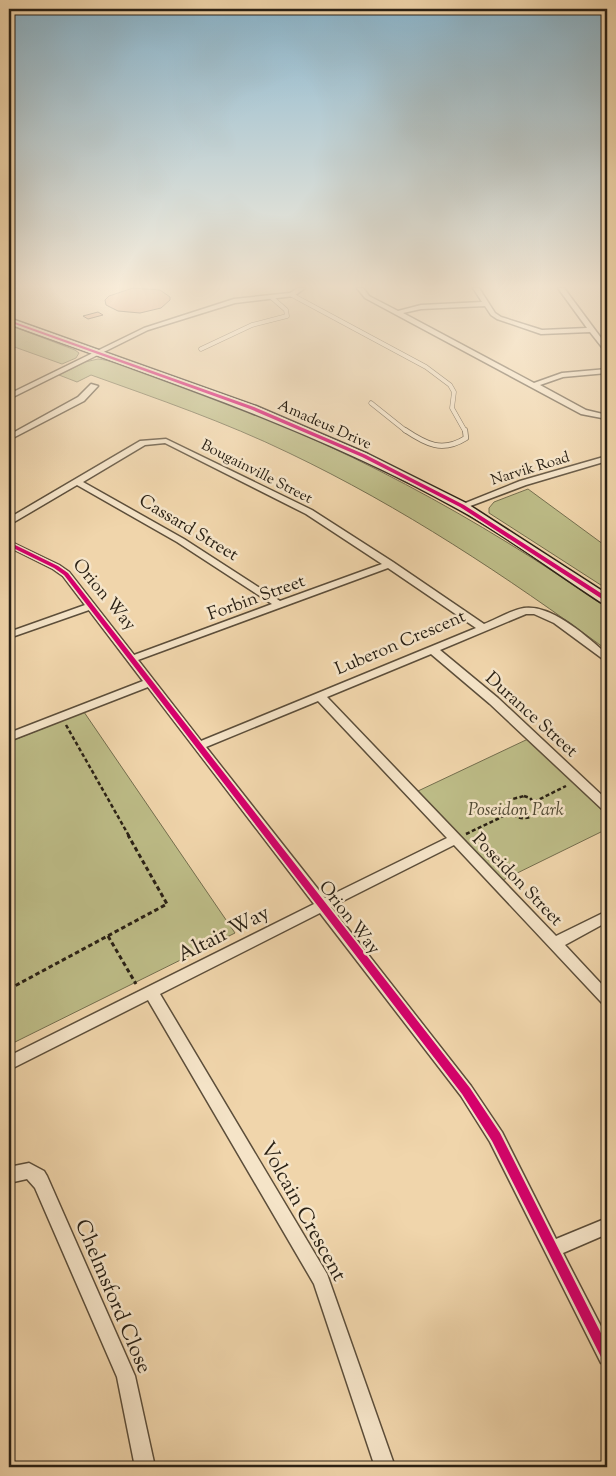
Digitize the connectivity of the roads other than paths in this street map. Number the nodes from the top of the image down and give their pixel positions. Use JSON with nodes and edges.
{"nodes":[{"id":1,"x":89,"y":357,"type":"edge"},
{"id":2,"x":108,"y":357,"type":"edge"},
{"id":3,"x":409,"y":357,"type":"edge"},
{"id":4,"x":481,"y":357,"type":"edge"},
{"id":5,"x":607,"y":371,"type":"edge"},
{"id":6,"x":534,"y":385,"type":"junction"},
{"id":7,"x":94,"y":386,"type":"dead end"},
{"id":8,"x":9,"y":397,"type":"edge"},
{"id":9,"x":371,"y":403,"type":"dead end"},
{"id":10,"x":607,"y":417,"type":"edge"},
{"id":11,"x":9,"y":438,"type":"edge"},
{"id":12,"x":607,"y":458,"type":"edge"},
{"id":13,"x":77,"y":482,"type":"junction"},
{"id":14,"x":462,"y":506,"type":"junction"},
{"id":15,"x":9,"y":522,"type":"edge"},
{"id":16,"x":9,"y":544,"type":"edge"},
{"id":17,"x":390,"y":564,"type":"junction"},
{"id":18,"x":607,"y":600,"type":"edge"},
{"id":19,"x":280,"y":605,"type":"junction"},
{"id":20,"x":91,"y":606,"type":"junction"},
{"id":21,"x":483,"y":628,"type":"junction"},
{"id":22,"x":9,"y":634,"type":"edge"},
{"id":23,"x":432,"y":649,"type":"junction"},
{"id":24,"x":607,"y":659,"type":"edge"},
{"id":25,"x":132,"y":660,"type":"junction"},
{"id":26,"x":150,"y":682,"type":"junction"},
{"id":27,"x":320,"y":696,"type":"junction"},
{"id":28,"x":9,"y":737,"type":"edge"},
{"id":29,"x":199,"y":746,"type":"junction"},
{"id":30,"x":607,"y":807,"type":"edge"},
{"id":31,"x":455,"y":839,"type":"junction"},
{"id":32,"x":322,"y":906,"type":"junction"},
{"id":33,"x":607,"y":916,"type":"edge"},
{"id":34,"x":556,"y":943,"type":"junction"},
{"id":35,"x":147,"y":994,"type":"junction"},
{"id":36,"x":607,"y":999,"type":"edge"},
{"id":37,"x":9,"y":1063,"type":"edge"},
{"id":38,"x":9,"y":1175,"type":"edge"},
{"id":39,"x":607,"y":1226,"type":"edge"},
{"id":40,"x":552,"y":1249,"type":"junction"},
{"id":41,"x":607,"y":1357,"type":"edge"},
{"id":42,"x":145,"y":1467,"type":"edge"},
{"id":43,"x":385,"y":1467,"type":"edge"}],
"edges":[{"from":1,"to":8,"type":"street"},
{"from":2,"to":14,"type":"street","name":"Amadeus Drive"},
{"from":3,"to":9,"type":"lane"},
{"from":4,"to":6,"type":"street"},
{"from":5,"to":6,"type":"street"},
{"from":6,"to":10,"type":"street"},
{"from":7,"to":11,"type":"street"},
{"from":12,"to":14,"type":"street","name":"Narvik Road"},
{"from":13,"to":15,"type":"street","name":"Bougainville Street"},
{"from":13,"to":17,"type":"street","name":"Bougainville Street"},
{"from":13,"to":19,"type":"street","name":"Cassard Street"},
{"from":14,"to":18,"type":"street","name":"Amadeus Drive"},
{"from":16,"to":20,"type":"street","name":"Orion Way"},
{"from":17,"to":19,"type":"street","name":"Forbin Street"},
{"from":17,"to":21,"type":"street","name":"Bougainville Street"},
{"from":19,"to":25,"type":"street","name":"Forbin Street"},
{"from":20,"to":22,"type":"street"},
{"from":20,"to":25,"type":"street","name":"Orion Way"},
{"from":21,"to":23,"type":"street","name":"Luberon Crescent"},
{"from":21,"to":24,"type":"street","name":"Luberon Crescent"},
{"from":23,"to":27,"type":"street","name":"Luberon Crescent"},
{"from":23,"to":30,"type":"street","name":"Durance Street"},
{"from":25,"to":26,"type":"street","name":"Orion Way"},
{"from":26,"to":28,"type":"street"},
{"from":26,"to":29,"type":"street","name":"Orion Way"},
{"from":27,"to":29,"type":"street","name":"Luberon Crescent"},
{"from":27,"to":31,"type":"street","name":"Poseidon Street"},
{"from":29,"to":32,"type":"street","name":"Orion Way"},
{"from":31,"to":32,"type":"street","name":"Altair Way"},
{"from":31,"to":34,"type":"street","name":"Poseidon Street"},
{"from":32,"to":35,"type":"street","name":"Altair Way"},
{"from":32,"to":40,"type":"street","name":"Orion Way"},
{"from":33,"to":34,"type":"street"},
{"from":34,"to":36,"type":"street","name":"Poseidon Street"},
{"from":35,"to":37,"type":"street","name":"Altair Way"},
{"from":35,"to":43,"type":"street","name":"Volcain Crescent"},
{"from":38,"to":42,"type":"street","name":"Chelmsford Close"},
{"from":39,"to":40,"type":"street"},
{"from":40,"to":41,"type":"street","name":"Orion Way"}]}
